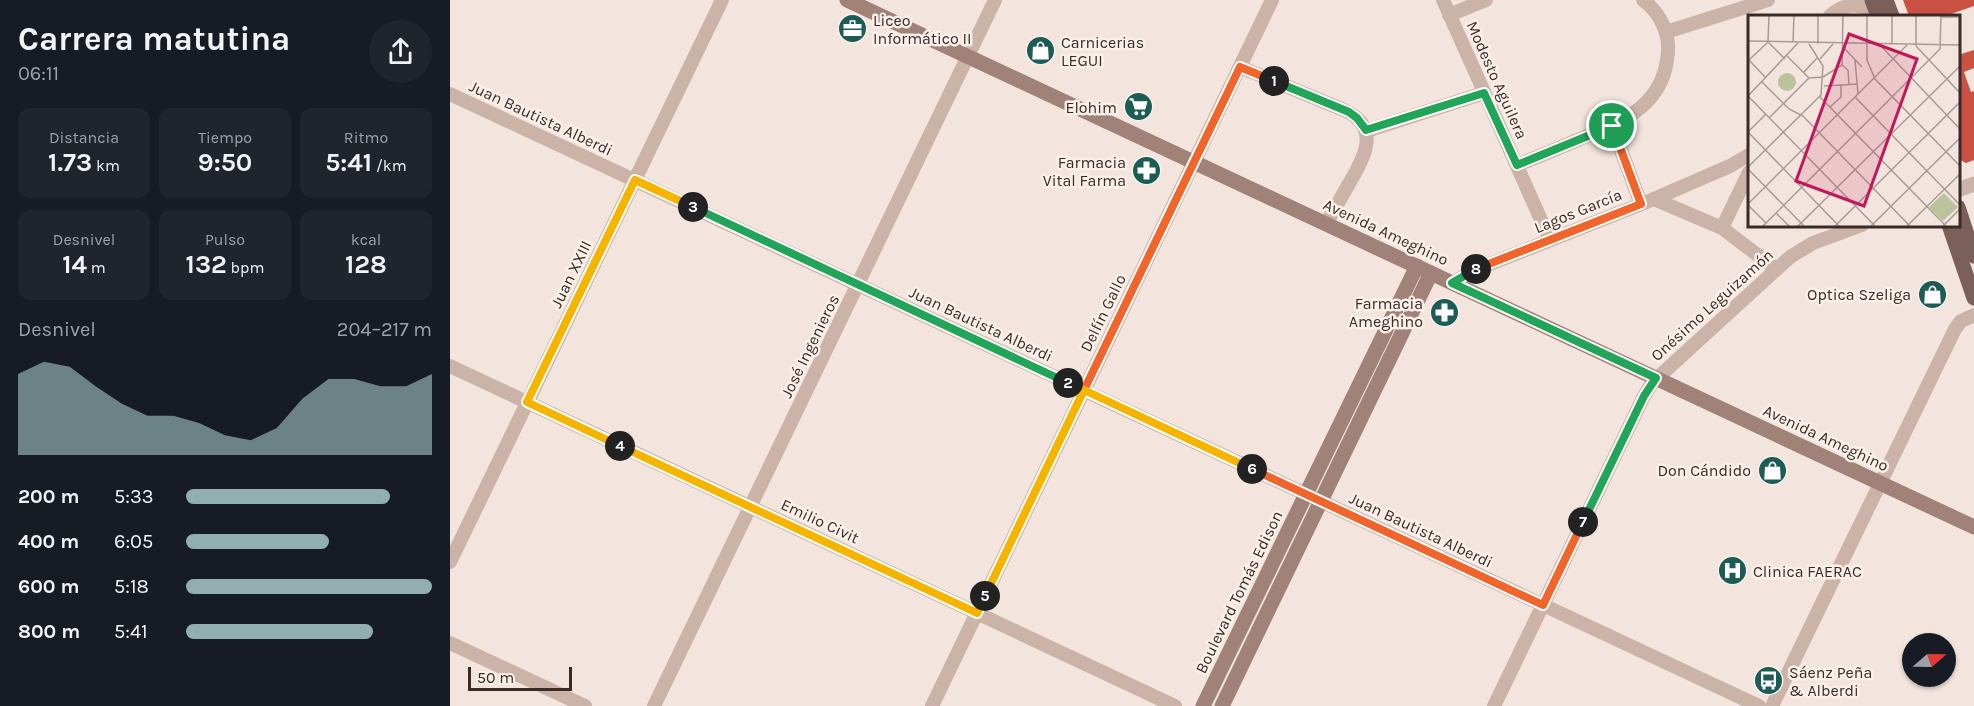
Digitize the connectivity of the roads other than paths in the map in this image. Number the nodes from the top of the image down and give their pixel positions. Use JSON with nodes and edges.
{"nodes":[{"id":1,"x":722,"y":0,"type":"edge"},
{"id":2,"x":847,"y":0,"type":"edge"},
{"id":3,"x":995,"y":0,"type":"edge"},
{"id":4,"x":1272,"y":0,"type":"edge"},
{"id":5,"x":1443,"y":0,"type":"edge"},
{"id":6,"x":1485,"y":0,"type":"edge"},
{"id":7,"x":1643,"y":0,"type":"edge"},
{"id":8,"x":1768,"y":0,"type":"edge"},
{"id":9,"x":1836,"y":0,"type":"edge"},
{"id":10,"x":1872,"y":0,"type":"edge"},
{"id":11,"x":1886,"y":0,"type":"edge"},
{"id":12,"x":1449,"y":15,"type":"junction"},
{"id":13,"x":1829,"y":15,"type":"edge"},
{"id":14,"x":1830,"y":15,"type":"edge"},
{"id":15,"x":1875,"y":15,"type":"edge"},
{"id":16,"x":1876,"y":15,"type":"edge"},
{"id":17,"x":1892,"y":15,"type":"edge"},
{"id":18,"x":1666,"y":32,"type":"junction"},
{"id":19,"x":968,"y":57,"type":"junction"},
{"id":20,"x":1240,"y":67,"type":"junction"},
{"id":21,"x":1484,"y":93,"type":"junction"},
{"id":22,"x":450,"y":94,"type":"edge"},
{"id":23,"x":1612,"y":126,"type":"junction"},
{"id":24,"x":1366,"y":130,"type":"junction"},
{"id":25,"x":1748,"y":156,"type":"edge"},
{"id":26,"x":1194,"y":162,"type":"junction"},
{"id":27,"x":1517,"y":165,"type":"junction"},
{"id":28,"x":1748,"y":174,"type":"edge"},
{"id":29,"x":635,"y":180,"type":"junction"},
{"id":30,"x":1974,"y":184,"type":"edge"},
{"id":31,"x":1959,"y":190,"type":"edge"},
{"id":32,"x":1648,"y":202,"type":"junction"},
{"id":33,"x":1959,"y":210,"type":"edge"},
{"id":34,"x":1326,"y":224,"type":"junction"},
{"id":35,"x":1860,"y":226,"type":"edge"},
{"id":36,"x":1949,"y":226,"type":"edge"},
{"id":37,"x":1722,"y":228,"type":"junction"},
{"id":38,"x":1550,"y":240,"type":"junction"},
{"id":39,"x":1974,"y":256,"type":"edge"},
{"id":40,"x":1417,"y":266,"type":"junction"},
{"id":41,"x":1776,"y":269,"type":"junction"},
{"id":42,"x":1431,"y":273,"type":"junction"},
{"id":43,"x":1452,"y":283,"type":"junction"},
{"id":44,"x":858,"y":284,"type":"junction"},
{"id":45,"x":1974,"y":298,"type":"edge"},
{"id":46,"x":1974,"y":315,"type":"edge"},
{"id":47,"x":450,"y":366,"type":"edge"},
{"id":48,"x":1656,"y":378,"type":"junction"},
{"id":49,"x":1084,"y":390,"type":"junction"},
{"id":50,"x":527,"y":402,"type":"junction"},
{"id":51,"x":1880,"y":483,"type":"junction"},
{"id":52,"x":1306,"y":494,"type":"junction"},
{"id":53,"x":1321,"y":501,"type":"junction"},
{"id":54,"x":751,"y":507,"type":"junction"},
{"id":55,"x":1974,"y":527,"type":"edge"},
{"id":56,"x":450,"y":562,"type":"edge"},
{"id":57,"x":1543,"y":605,"type":"junction"},
{"id":58,"x":977,"y":613,"type":"junction"},
{"id":59,"x":450,"y":643,"type":"edge"},
{"id":60,"x":585,"y":706,"type":"edge"},
{"id":61,"x":654,"y":706,"type":"edge"},
{"id":62,"x":932,"y":706,"type":"edge"},
{"id":63,"x":1175,"y":706,"type":"edge"},
{"id":64,"x":1203,"y":706,"type":"edge"},
{"id":65,"x":1222,"y":706,"type":"edge"},
{"id":66,"x":1494,"y":706,"type":"edge"},
{"id":67,"x":1759,"y":706,"type":"edge"},
{"id":68,"x":1772,"y":706,"type":"edge"}],
"edges":[{"from":1,"to":29,"type":"street","name":"Juan XXIII"},
{"from":2,"to":19,"type":"main road","name":"Avenida Ameghino"},
{"from":3,"to":19,"type":"street","name":"José Ingenieros"},
{"from":4,"to":20,"type":"street","name":"Delfín Gallo"},
{"from":5,"to":12,"type":"street","name":"Modesto Aguilera"},
{"from":6,"to":12,"type":"street"},
{"from":7,"to":18,"type":"street"},
{"from":8,"to":18,"type":"street"},
{"from":9,"to":13,"type":"street"},
{"from":10,"to":16,"type":"main road"},
{"from":11,"to":17,"type":"main road"},
{"from":12,"to":21,"type":"street","name":"Modesto Aguilera"},
{"from":14,"to":15,"type":"street"},
{"from":18,"to":23,"type":"street"},
{"from":19,"to":26,"type":"main road","name":"Avenida Ameghino"},
{"from":19,"to":44,"type":"street","name":"José Ingenieros"},
{"from":20,"to":24,"type":"street"},
{"from":20,"to":26,"type":"street","name":"Delfín Gallo"},
{"from":21,"to":24,"type":"street"},
{"from":21,"to":27,"type":"street","name":"Modesto Aguilera"},
{"from":22,"to":29,"type":"street","name":"Juan Bautista Alberdi"},
{"from":23,"to":27,"type":"street"},
{"from":23,"to":32,"type":"street"},
{"from":24,"to":34,"type":"street"},
{"from":25,"to":32,"type":"street","name":"Lagos García"},
{"from":26,"to":34,"type":"main road","name":"Avenida Ameghino"},
{"from":26,"to":49,"type":"street","name":"Delfín Gallo"},
{"from":27,"to":38,"type":"street","name":"Modesto Aguilera"},
{"from":28,"to":37,"type":"street"},
{"from":29,"to":44,"type":"street","name":"Juan Bautista Alberdi"},
{"from":29,"to":50,"type":"street","name":"Juan XXIII"},
{"from":30,"to":31,"type":"street"},
{"from":32,"to":37,"type":"street"},
{"from":32,"to":38,"type":"street","name":"Lagos García"},
{"from":33,"to":39,"type":"main road"},
{"from":34,"to":40,"type":"main road","name":"Avenida Ameghino"},
{"from":35,"to":41,"type":"street","name":"Onésimo Leguizamón"},
{"from":36,"to":45,"type":"main road"},
{"from":37,"to":41,"type":"street"},
{"from":38,"to":43,"type":"street","name":"Lagos García"},
{"from":40,"to":42,"type":"main road","name":"Avenida Ameghino"},
{"from":40,"to":52,"type":"main road","name":"Boulevard Tomás Edison"},
{"from":41,"to":48,"type":"street","name":"Onésimo Leguizamón"},
{"from":42,"to":43,"type":"main road","name":"Avenida Ameghino"},
{"from":42,"to":53,"type":"main road","name":"Boulevard Tomás Edison"},
{"from":43,"to":48,"type":"main road","name":"Avenida Ameghino"},
{"from":44,"to":49,"type":"street","name":"Juan Bautista Alberdi"},
{"from":44,"to":54,"type":"street","name":"José Ingenieros"},
{"from":46,"to":51,"type":"street"},
{"from":47,"to":50,"type":"street","name":"Emilio Civit"},
{"from":48,"to":51,"type":"main road","name":"Avenida Ameghino"},
{"from":48,"to":57,"type":"street","name":"Onésimo Leguizamón"},
{"from":49,"to":52,"type":"street","name":"Juan Bautista Alberdi"},
{"from":49,"to":58,"type":"street","name":"Delfín Gallo"},
{"from":50,"to":54,"type":"street","name":"Emilio Civit"},
{"from":50,"to":56,"type":"street","name":"Juan XXIII"},
{"from":51,"to":55,"type":"main road","name":"Avenida Ameghino"},
{"from":51,"to":68,"type":"street"},
{"from":52,"to":53,"type":"street","name":"Juan Bautista Alberdi"},
{"from":52,"to":64,"type":"main road","name":"Boulevard Tomás Edison"},
{"from":53,"to":57,"type":"street","name":"Juan Bautista Alberdi"},
{"from":53,"to":65,"type":"main road","name":"Boulevard Tomás Edison"},
{"from":54,"to":58,"type":"street","name":"Emilio Civit"},
{"from":54,"to":61,"type":"street","name":"José Ingenieros"},
{"from":57,"to":66,"type":"street","name":"Onésimo Leguizamón"},
{"from":57,"to":67,"type":"street","name":"Juan Bautista Alberdi"},
{"from":58,"to":62,"type":"street","name":"Delfín Gallo"},
{"from":58,"to":63,"type":"street","name":"Emilio Civit"},
{"from":59,"to":60,"type":"street"}]}
